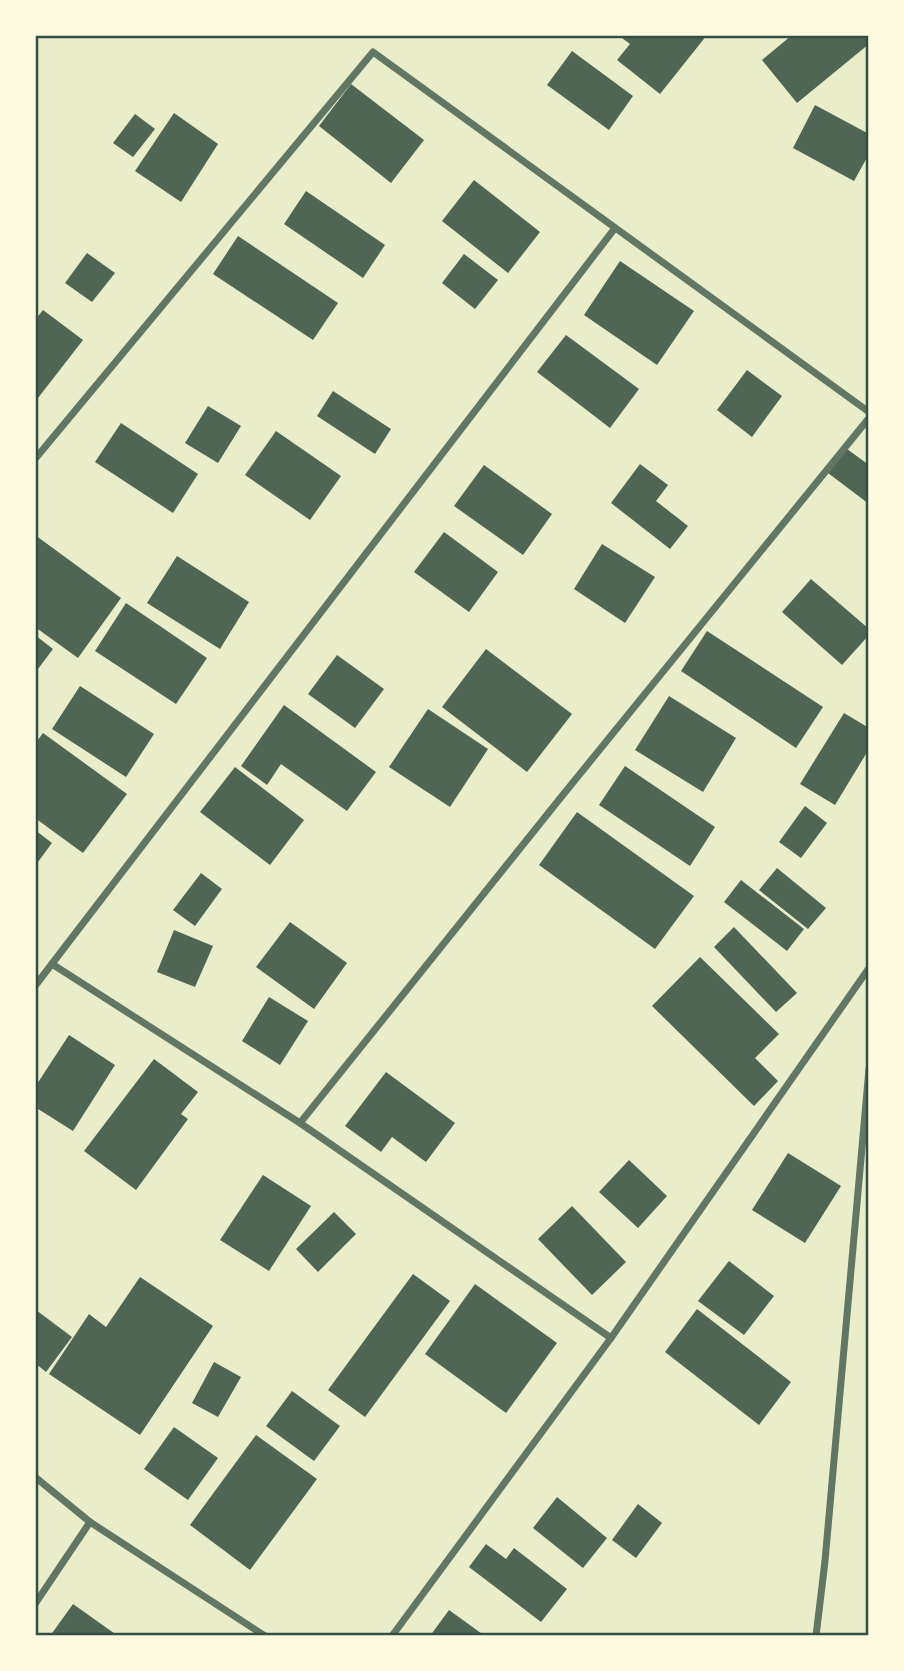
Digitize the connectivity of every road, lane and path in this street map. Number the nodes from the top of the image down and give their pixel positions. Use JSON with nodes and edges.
{"nodes":[{"id":1,"x":615,"y":228,"type":"junction"},
{"id":2,"x":869,"y":412,"type":"edge"},
{"id":3,"x":869,"y":418,"type":"edge"},
{"id":4,"x":35,"y":458,"type":"edge"},
{"id":5,"x":52,"y":964,"type":"junction"},
{"id":6,"x":869,"y":968,"type":"edge"},
{"id":7,"x":35,"y":986,"type":"edge"},
{"id":8,"x":869,"y":1069,"type":"edge"},
{"id":9,"x":299,"y":1124,"type":"junction"},
{"id":10,"x":611,"y":1338,"type":"junction"},
{"id":11,"x":35,"y":1477,"type":"edge"},
{"id":12,"x":90,"y":1522,"type":"junction"},
{"id":13,"x":35,"y":1604,"type":"edge"},
{"id":14,"x":265,"y":1636,"type":"edge"},
{"id":15,"x":391,"y":1636,"type":"edge"},
{"id":16,"x":816,"y":1636,"type":"edge"}],
"edges":[{"from":1,"to":2,"type":"street"},
{"from":1,"to":4,"type":"street"},
{"from":1,"to":5,"type":"street"},
{"from":3,"to":9,"type":"street"},
{"from":5,"to":7,"type":"street"},
{"from":5,"to":9,"type":"street"},
{"from":6,"to":10,"type":"street"},
{"from":8,"to":16,"type":"street"},
{"from":9,"to":10,"type":"street"},
{"from":10,"to":15,"type":"street"},
{"from":11,"to":12,"type":"street"},
{"from":12,"to":13,"type":"street"},
{"from":12,"to":14,"type":"street"}]}
